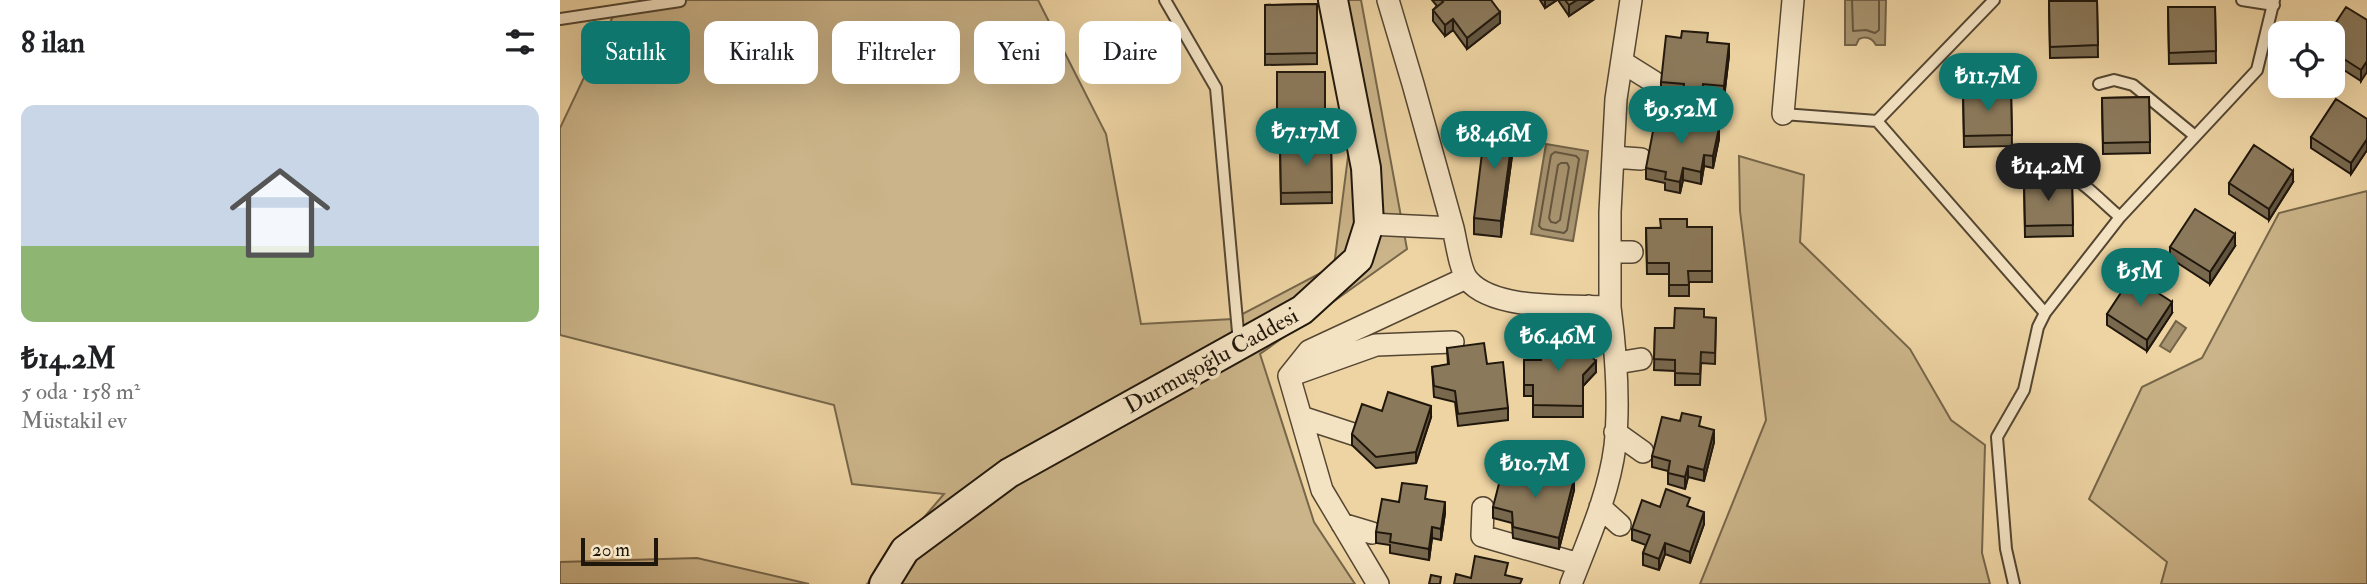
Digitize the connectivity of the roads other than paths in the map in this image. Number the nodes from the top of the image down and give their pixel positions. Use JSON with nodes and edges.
{"nodes":[{"id":1,"x":1165,"y":0,"type":"edge"},
{"id":2,"x":1333,"y":0,"type":"edge"},
{"id":3,"x":1631,"y":0,"type":"edge"},
{"id":4,"x":1793,"y":0,"type":"edge"},
{"id":5,"x":1994,"y":0,"type":"edge"},
{"id":6,"x":2242,"y":0,"type":"edge"},
{"id":7,"x":680,"y":1,"type":"edge"},
{"id":8,"x":2274,"y":2,"type":"edge"},
{"id":9,"x":1393,"y":4,"type":"edge"},
{"id":10,"x":560,"y":19,"type":"edge"},
{"id":11,"x":1622,"y":62,"type":"junction"},
{"id":12,"x":1654,"y":82,"type":"dead end"},
{"id":13,"x":2099,"y":84,"type":"dead end"},
{"id":14,"x":1783,"y":114,"type":"joint"},
{"id":15,"x":1877,"y":121,"type":"junction"},
{"id":16,"x":2195,"y":136,"type":"junction"},
{"id":17,"x":1613,"y":157,"type":"junction"},
{"id":18,"x":1641,"y":159,"type":"dead end"},
{"id":19,"x":2020,"y":173,"type":"dead end"},
{"id":20,"x":2120,"y":217,"type":"junction"},
{"id":21,"x":1369,"y":224,"type":"junction"},
{"id":22,"x":1453,"y":228,"type":"junction"},
{"id":23,"x":1610,"y":252,"type":"junction"},
{"id":24,"x":1632,"y":252,"type":"dead end"},
{"id":25,"x":1466,"y":278,"type":"junction"},
{"id":26,"x":1599,"y":307,"type":"junction"},
{"id":27,"x":2045,"y":313,"type":"junction"},
{"id":28,"x":1591,"y":340,"type":"dead end"},
{"id":29,"x":1453,"y":342,"type":"dead end"},
{"id":30,"x":1240,"y":344,"type":"junction"},
{"id":31,"x":1641,"y":359,"type":"dead end"},
{"id":32,"x":1617,"y":363,"type":"junction"},
{"id":33,"x":1289,"y":376,"type":"junction"},
{"id":34,"x":1301,"y":416,"type":"junction"},
{"id":35,"x":1615,"y":432,"type":"junction"},
{"id":36,"x":1356,"y":435,"type":"edge"},
{"id":37,"x":1643,"y":452,"type":"dead end"},
{"id":38,"x":1600,"y":507,"type":"junction"},
{"id":39,"x":1483,"y":508,"type":"dead end"},
{"id":40,"x":1342,"y":524,"type":"junction"},
{"id":41,"x":1620,"y":525,"type":"dead end"},
{"id":42,"x":1372,"y":533,"type":"dead end"},
{"id":43,"x":1575,"y":574,"type":"edge"},
{"id":44,"x":884,"y":584,"type":"edge"},
{"id":45,"x":1378,"y":584,"type":"edge"},
{"id":46,"x":2014,"y":584,"type":"edge"}],
"edges":[{"from":1,"to":30,"type":"lane"},
{"from":2,"to":21,"type":"street","name":"Durmuşoğlu Caddesi"},
{"from":3,"to":11,"type":"street"},
{"from":4,"to":14,"type":"street"},
{"from":5,"to":15,"type":"lane"},
{"from":6,"to":8,"type":"lane"},
{"from":7,"to":10,"type":"lane"},
{"from":8,"to":16,"type":"lane"},
{"from":9,"to":22,"type":"street"},
{"from":11,"to":12,"type":"street"},
{"from":11,"to":17,"type":"street"},
{"from":13,"to":16,"type":"lane"},
{"from":14,"to":15,"type":"lane"},
{"from":15,"to":27,"type":"lane"},
{"from":16,"to":20,"type":"lane"},
{"from":17,"to":18,"type":"street"},
{"from":17,"to":23,"type":"street"},
{"from":19,"to":20,"type":"lane"},
{"from":20,"to":27,"type":"lane"},
{"from":21,"to":22,"type":"street"},
{"from":21,"to":30,"type":"street","name":"Durmuşoğlu Caddesi"},
{"from":22,"to":25,"type":"street"},
{"from":23,"to":24,"type":"street"},
{"from":23,"to":26,"type":"street"},
{"from":25,"to":26,"type":"street"},
{"from":25,"to":33,"type":"street"},
{"from":26,"to":28,"type":"street"},
{"from":26,"to":32,"type":"street"},
{"from":27,"to":46,"type":"lane"},
{"from":29,"to":33,"type":"street"},
{"from":30,"to":44,"type":"street","name":"Durmuşoğlu Caddesi"},
{"from":31,"to":32,"type":"street"},
{"from":32,"to":35,"type":"street"},
{"from":33,"to":34,"type":"street"},
{"from":34,"to":36,"type":"street"},
{"from":34,"to":40,"type":"street"},
{"from":35,"to":37,"type":"street"},
{"from":35,"to":38,"type":"street"},
{"from":38,"to":41,"type":"street"},
{"from":38,"to":43,"type":"street"},
{"from":39,"to":43,"type":"street"},
{"from":40,"to":42,"type":"street"},
{"from":40,"to":45,"type":"street"}]}
